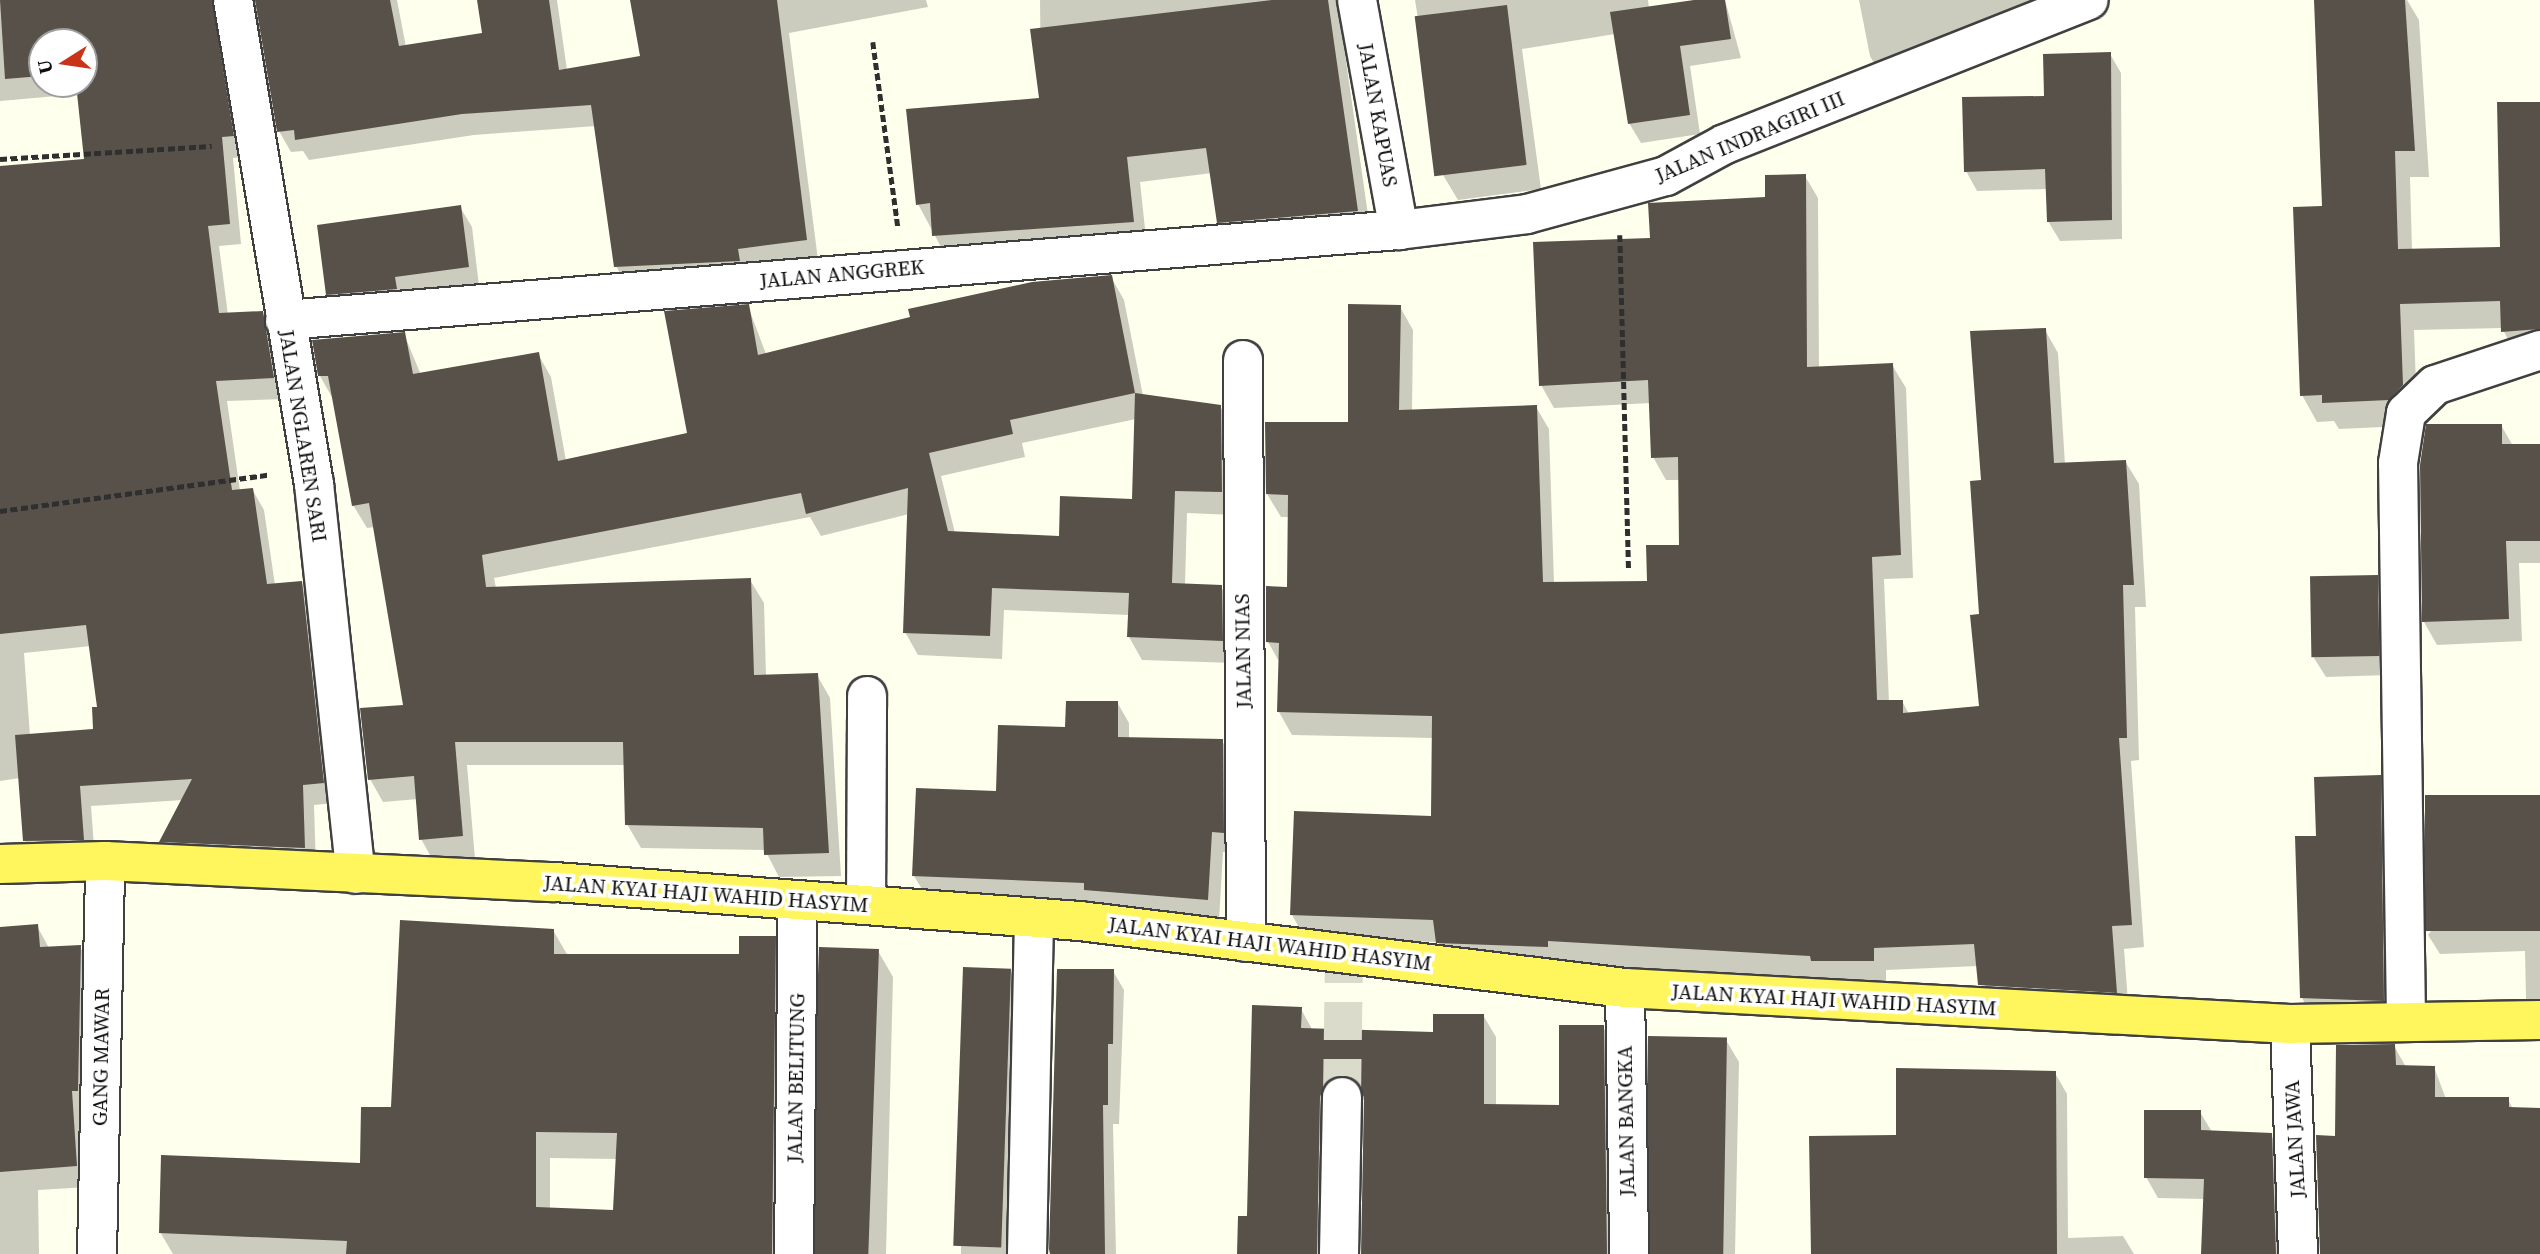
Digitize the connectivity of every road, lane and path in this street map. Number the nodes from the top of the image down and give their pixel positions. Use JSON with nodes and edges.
{"nodes":[{"id":1,"x":233,"y":0,"type":"edge"},
{"id":2,"x":1357,"y":0,"type":"edge"},
{"id":3,"x":2089,"y":0,"type":"edge"},
{"id":4,"x":873,"y":42,"type":"dead end"},
{"id":5,"x":257,"y":143,"type":"junction"},
{"id":6,"x":0,"y":159,"type":"edge"},
{"id":7,"x":1619,"y":188,"type":"junction"},
{"id":8,"x":1399,"y":230,"type":"junction"},
{"id":9,"x":904,"y":269,"type":"junction"},
{"id":10,"x":285,"y":320,"type":"junction"},
{"id":11,"x":2540,"y":350,"type":"edge"},
{"id":12,"x":1243,"y":360,"type":"dead end"},
{"id":13,"x":311,"y":470,"type":"junction"},
{"id":14,"x":0,"y":511,"type":"edge"},
{"id":15,"x":1629,"y":569,"type":"dead end"},
{"id":16,"x":867,"y":696,"type":"dead end"},
{"id":17,"x":105,"y":861,"type":"junction"},
{"id":18,"x":0,"y":864,"type":"edge"},
{"id":19,"x":356,"y":874,"type":"junction"},
{"id":20,"x":798,"y":901,"type":"junction"},
{"id":21,"x":866,"y":905,"type":"junction"},
{"id":22,"x":1034,"y":918,"type":"junction"},
{"id":23,"x":1246,"y":942,"type":"junction"},
{"id":24,"x":1625,"y":989,"type":"junction"},
{"id":25,"x":2406,"y":1020,"type":"junction"},
{"id":26,"x":2540,"y":1020,"type":"edge"},
{"id":27,"x":2290,"y":1024,"type":"junction"},
{"id":28,"x":1342,"y":1097,"type":"tunnel mouth"},
{"id":29,"x":97,"y":1254,"type":"edge"},
{"id":30,"x":794,"y":1254,"type":"edge"},
{"id":31,"x":1027,"y":1254,"type":"edge"},
{"id":32,"x":1339,"y":1254,"type":"edge"},
{"id":33,"x":1629,"y":1254,"type":"edge"},
{"id":34,"x":2298,"y":1254,"type":"edge"}],
"edges":[{"from":1,"to":5,"type":"street","name":"JALAN NGLAREN SARI"},
{"from":2,"to":8,"type":"street","name":"JALAN KAPUAS"},
{"from":3,"to":7,"type":"street","name":"JALAN INDRAGIRI III"},
{"from":4,"to":9,"type":"path"},
{"from":5,"to":6,"type":"path"},
{"from":5,"to":10,"type":"street","name":"JALAN NGLAREN SARI"},
{"from":7,"to":8,"type":"street","name":"JALAN INDRAGIRI III"},
{"from":7,"to":15,"type":"path"},
{"from":8,"to":9,"type":"street","name":"JALAN ANGGREK"},
{"from":9,"to":10,"type":"street","name":"JALAN ANGGREK"},
{"from":10,"to":13,"type":"street","name":"JALAN NGLAREN SARI"},
{"from":11,"to":25,"type":"street"},
{"from":12,"to":23,"type":"street","name":"JALAN NIAS"},
{"from":13,"to":14,"type":"path"},
{"from":13,"to":19,"type":"street","name":"JALAN NGLAREN SARI"},
{"from":16,"to":21,"type":"street"},
{"from":17,"to":18,"type":"main road","name":"JALAN KYAI HAJI WAHID HASYIM"},
{"from":17,"to":19,"type":"main road","name":"JALAN KYAI HAJI WAHID HASYIM"},
{"from":17,"to":29,"type":"street","name":"GANG MAWAR"},
{"from":19,"to":20,"type":"main road","name":"JALAN KYAI HAJI WAHID HASYIM"},
{"from":20,"to":21,"type":"main road","name":"JALAN KYAI HAJI WAHID HASYIM"},
{"from":20,"to":30,"type":"street","name":"JALAN BELITUNG"},
{"from":21,"to":22,"type":"main road","name":"JALAN KYAI HAJI WAHID HASYIM"},
{"from":22,"to":23,"type":"main road","name":"JALAN KYAI HAJI WAHID HASYIM"},
{"from":22,"to":31,"type":"street"},
{"from":23,"to":24,"type":"main road","name":"JALAN KYAI HAJI WAHID HASYIM"},
{"from":24,"to":27,"type":"main road","name":"JALAN KYAI HAJI WAHID HASYIM"},
{"from":24,"to":33,"type":"street","name":"JALAN BANGKA"},
{"from":25,"to":26,"type":"main road","name":"JALAN KYAI HAJI WAHID HASYIM"},
{"from":25,"to":27,"type":"main road","name":"JALAN KYAI HAJI WAHID HASYIM"},
{"from":27,"to":34,"type":"street","name":"JALAN JAWA"},
{"from":28,"to":32,"type":"street"}]}
